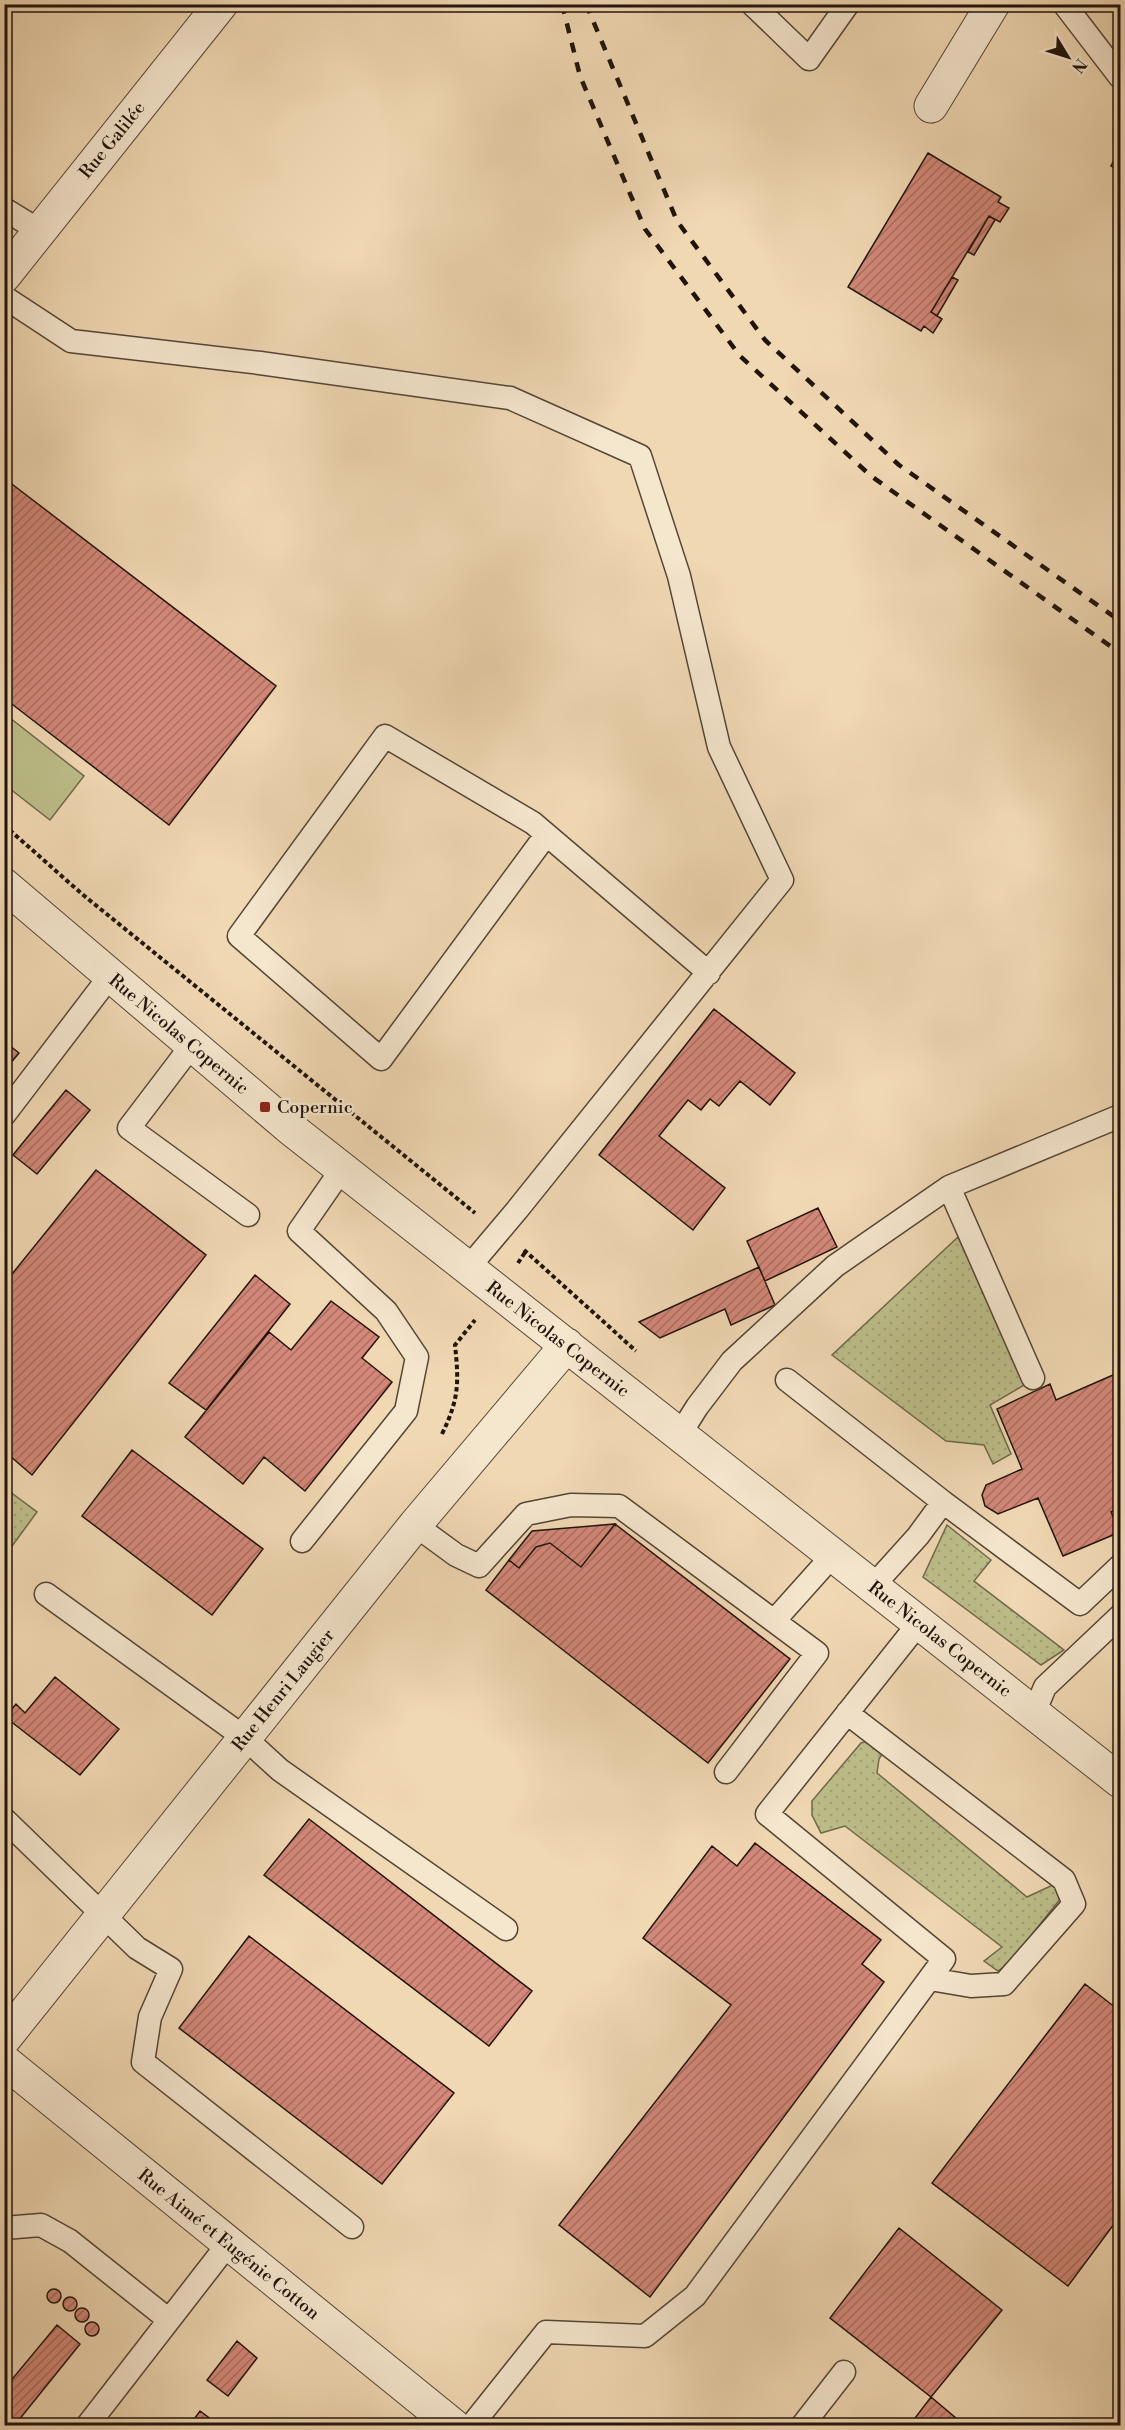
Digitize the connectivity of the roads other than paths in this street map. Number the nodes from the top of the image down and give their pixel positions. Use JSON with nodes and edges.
{"nodes":[{"id":1,"x":220,"y":4,"type":"edge"},
{"id":2,"x":752,"y":4,"type":"edge"},
{"id":3,"x":848,"y":4,"type":"edge"},
{"id":4,"x":993,"y":4,"type":"edge"},
{"id":5,"x":1064,"y":4,"type":"edge"},
{"id":6,"x":1120,"y":76,"type":"edge"},
{"id":7,"x":931,"y":106,"type":"dead end"},
{"id":8,"x":4,"y":209,"type":"edge"},
{"id":9,"x":40,"y":231,"type":"junction"},
{"id":10,"x":4,"y":276,"type":"edge"},
{"id":11,"x":4,"y":297,"type":"edge"},
{"id":12,"x":546,"y":835,"type":"junction"},
{"id":13,"x":4,"y":885,"type":"edge"},
{"id":14,"x":709,"y":973,"type":"junction"},
{"id":15,"x":110,"y":976,"type":"junction"},
{"id":16,"x":192,"y":1045,"type":"junction"},
{"id":17,"x":4,"y":1115,"type":"edge"},
{"id":18,"x":1120,"y":1116,"type":"edge"},
{"id":19,"x":342,"y":1169,"type":"junction"},
{"id":20,"x":949,"y":1187,"type":"junction"},
{"id":21,"x":248,"y":1215,"type":"dead end"},
{"id":22,"x":468,"y":1268,"type":"junction"},
{"id":23,"x":567,"y":1345,"type":"junction"},
{"id":24,"x":1033,"y":1378,"type":"dead end"},
{"id":25,"x":787,"y":1380,"type":"dead end"},
{"id":26,"x":680,"y":1434,"type":"junction"},
{"id":27,"x":943,"y":1502,"type":"junction"},
{"id":28,"x":416,"y":1525,"type":"junction"},
{"id":29,"x":302,"y":1541,"type":"dead end"},
{"id":30,"x":833,"y":1555,"type":"junction"},
{"id":31,"x":1120,"y":1566,"type":"edge"},
{"id":32,"x":873,"y":1586,"type":"junction"},
{"id":33,"x":46,"y":1594,"type":"dead end"},
{"id":34,"x":1120,"y":1616,"type":"edge"},
{"id":35,"x":774,"y":1621,"type":"junction"},
{"id":36,"x":919,"y":1623,"type":"junction"},
{"id":37,"x":848,"y":1713,"type":"junction"},
{"id":38,"x":1034,"y":1713,"type":"junction"},
{"id":39,"x":245,"y":1738,"type":"junction"},
{"id":40,"x":726,"y":1772,"type":"dead end"},
{"id":41,"x":1120,"y":1781,"type":"edge"},
{"id":42,"x":4,"y":1819,"type":"edge"},
{"id":43,"x":103,"y":1915,"type":"junction"},
{"id":44,"x":506,"y":1929,"type":"dead end"},
{"id":45,"x":930,"y":1979,"type":"junction"},
{"id":46,"x":4,"y":2039,"type":"edge"},
{"id":47,"x":4,"y":2061,"type":"edge"},
{"id":48,"x":352,"y":2227,"type":"dead end"},
{"id":49,"x":4,"y":2228,"type":"edge"},
{"id":50,"x":228,"y":2244,"type":"junction"},
{"id":51,"x":169,"y":2320,"type":"junction"},
{"id":52,"x":844,"y":2372,"type":"dead end"},
{"id":53,"x":87,"y":2426,"type":"edge"},
{"id":54,"x":454,"y":2426,"type":"edge"},
{"id":55,"x":471,"y":2426,"type":"edge"},
{"id":56,"x":802,"y":2426,"type":"edge"}],
"edges":[{"from":1,"to":9,"type":"street","name":"Rue Galilée"},
{"from":2,"to":3,"type":"lane"},
{"from":4,"to":7,"type":"street"},
{"from":5,"to":6,"type":"lane"},
{"from":8,"to":9,"type":"lane"},
{"from":9,"to":10,"type":"street","name":"Rue Galilée"},
{"from":11,"to":14,"type":"lane"},
{"from":12,"to":12,"type":"lane"},
{"from":12,"to":14,"type":"lane"},
{"from":13,"to":15,"type":"street","name":"Rue Nicolas Copernic"},
{"from":14,"to":22,"type":"lane"},
{"from":15,"to":16,"type":"street","name":"Rue Nicolas Copernic"},
{"from":15,"to":17,"type":"lane"},
{"from":16,"to":19,"type":"street","name":"Rue Nicolas Copernic"},
{"from":16,"to":21,"type":"lane"},
{"from":18,"to":20,"type":"lane"},
{"from":19,"to":22,"type":"street","name":"Rue Nicolas Copernic"},
{"from":19,"to":29,"type":"lane"},
{"from":20,"to":24,"type":"lane"},
{"from":20,"to":26,"type":"lane"},
{"from":22,"to":23,"type":"street","name":"Rue Nicolas Copernic"},
{"from":23,"to":26,"type":"street","name":"Rue Nicolas Copernic"},
{"from":23,"to":28,"type":"street","name":"Rue Henri Laugier"},
{"from":25,"to":27,"type":"lane"},
{"from":26,"to":30,"type":"street","name":"Rue Nicolas Copernic"},
{"from":27,"to":31,"type":"lane"},
{"from":27,"to":32,"type":"lane"},
{"from":28,"to":35,"type":"lane"},
{"from":28,"to":39,"type":"street","name":"Rue Henri Laugier"},
{"from":30,"to":32,"type":"street","name":"Rue Nicolas Copernic"},
{"from":30,"to":35,"type":"lane"},
{"from":32,"to":36,"type":"street","name":"Rue Nicolas Copernic"},
{"from":33,"to":39,"type":"lane"},
{"from":34,"to":38,"type":"lane"},
{"from":35,"to":40,"type":"lane"},
{"from":36,"to":37,"type":"lane"},
{"from":36,"to":38,"type":"street","name":"Rue Nicolas Copernic"},
{"from":37,"to":45,"type":"lane"},
{"from":37,"to":45,"type":"lane"},
{"from":38,"to":41,"type":"street","name":"Rue Nicolas Copernic"},
{"from":39,"to":43,"type":"street","name":"Rue Henri Laugier"},
{"from":39,"to":44,"type":"lane"},
{"from":42,"to":43,"type":"lane"},
{"from":43,"to":46,"type":"street","name":"Rue Henri Laugier"},
{"from":43,"to":48,"type":"lane"},
{"from":45,"to":55,"type":"lane"},
{"from":47,"to":50,"type":"street","name":"Rue Aimé et Eugénie Cotton"},
{"from":49,"to":51,"type":"lane"},
{"from":50,"to":51,"type":"lane"},
{"from":50,"to":54,"type":"street","name":"Rue Aimé et Eugénie Cotton"},
{"from":51,"to":53,"type":"lane"},
{"from":52,"to":56,"type":"lane"}]}
